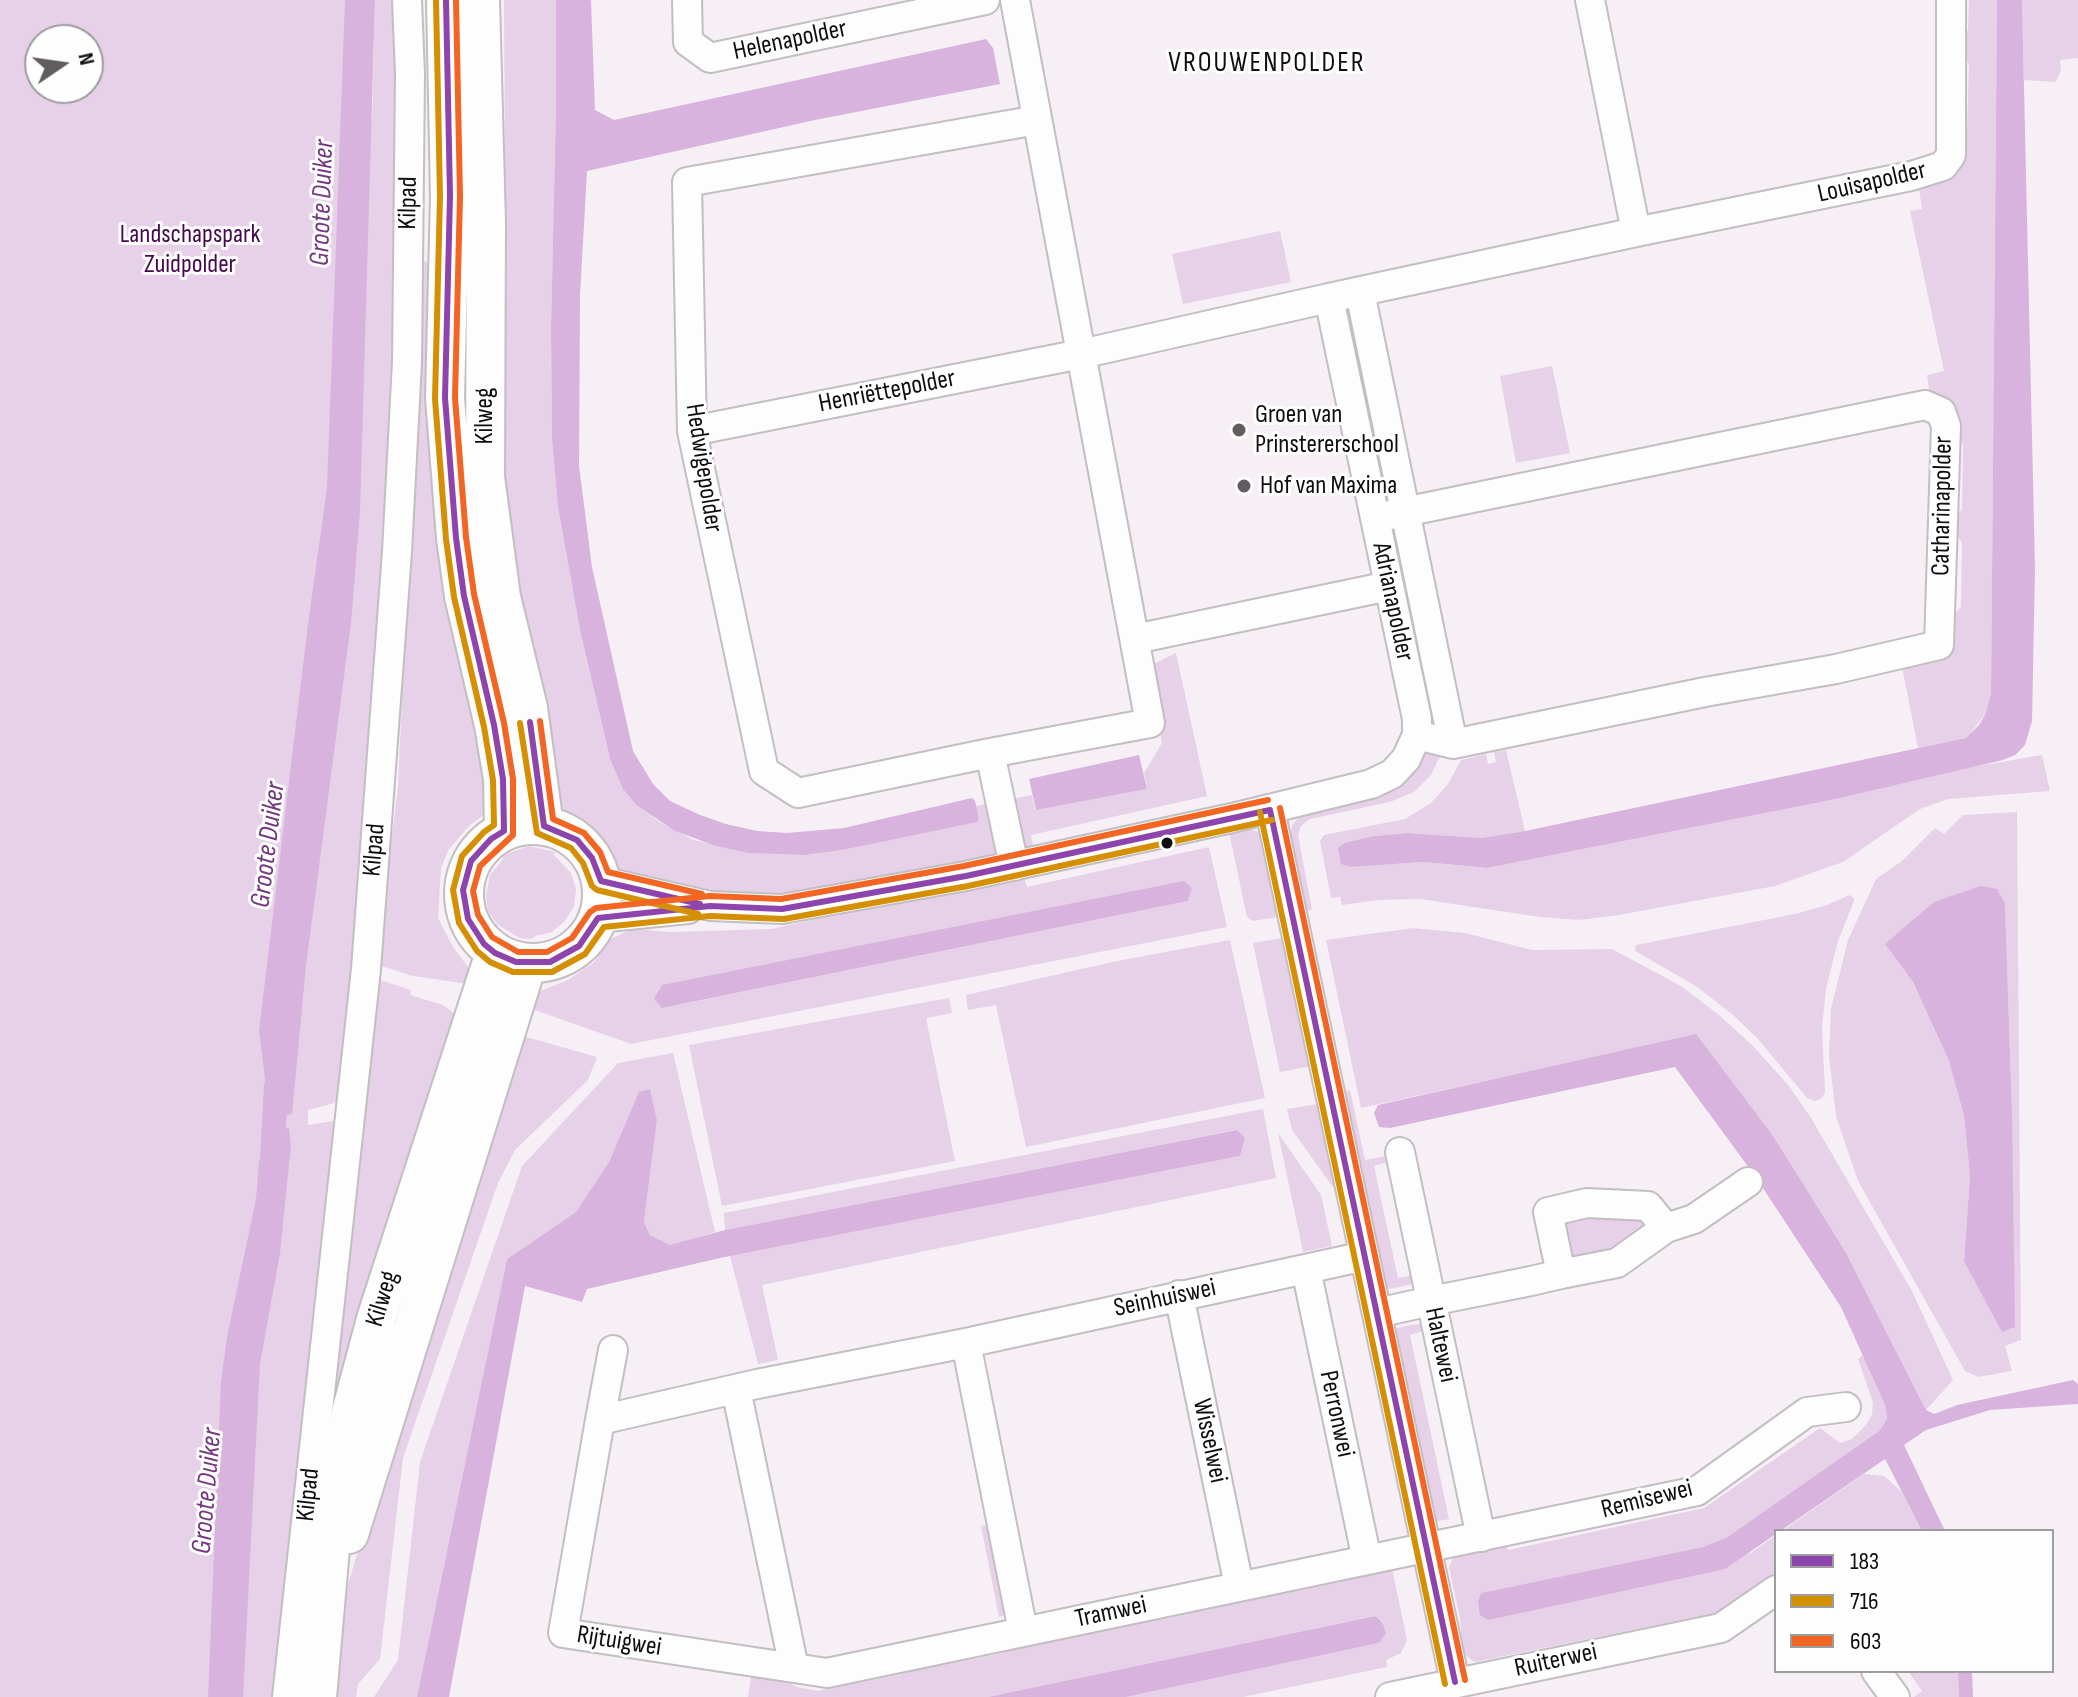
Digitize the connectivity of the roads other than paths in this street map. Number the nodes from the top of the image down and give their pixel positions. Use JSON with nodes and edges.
{"nodes":[{"id":1,"x":407,"y":0,"type":"edge"},
{"id":2,"x":446,"y":0,"type":"edge"},
{"id":3,"x":480,"y":0,"type":"edge"},
{"id":4,"x":687,"y":0,"type":"edge"},
{"id":5,"x":985,"y":0,"type":"edge"},
{"id":6,"x":1015,"y":0,"type":"edge"},
{"id":7,"x":1591,"y":0,"type":"edge"},
{"id":8,"x":1951,"y":0,"type":"edge"},
{"id":9,"x":1037,"y":120,"type":"junction"},
{"id":10,"x":1636,"y":232,"type":"junction"},
{"id":11,"x":1360,"y":292,"type":"junction"},
{"id":12,"x":1329,"y":298,"type":"junction"},
{"id":13,"x":1081,"y":354,"type":"junction"},
{"id":14,"x":692,"y":431,"type":"junction"},
{"id":15,"x":1407,"y":512,"type":"junction"},
{"id":16,"x":1375,"y":518,"type":"junction"},
{"id":17,"x":1389,"y":586,"type":"junction"},
{"id":18,"x":1135,"y":639,"type":"junction"},
{"id":19,"x":1417,"y":735,"type":"junction"},
{"id":20,"x":1453,"y":744,"type":"junction"},
{"id":21,"x":990,"y":753,"type":"junction"},
{"id":22,"x":1270,"y":810,"type":"junction"},
{"id":23,"x":544,"y":826,"type":"junction"},
{"id":24,"x":504,"y":831,"type":"junction"},
{"id":25,"x":1014,"y":866,"type":"junction"},
{"id":26,"x":601,"y":881,"type":"junction"},
{"id":27,"x":710,"y":906,"type":"junction"},
{"id":28,"x":598,"y":918,"type":"junction"},
{"id":29,"x":511,"y":959,"type":"junction"},
{"id":30,"x":1400,"y":1152,"type":"dead end"},
{"id":31,"x":1748,"y":1182,"type":"dead end"},
{"id":32,"x":1666,"y":1228,"type":"junction"},
{"id":33,"x":1365,"y":1256,"type":"junction"},
{"id":34,"x":1306,"y":1269,"type":"junction"},
{"id":35,"x":1561,"y":1274,"type":"junction"},
{"id":36,"x":1179,"y":1295,"type":"junction"},
{"id":37,"x":1431,"y":1301,"type":"junction"},
{"id":38,"x":1377,"y":1313,"type":"junction"},
{"id":39,"x":966,"y":1343,"type":"junction"},
{"id":40,"x":613,"y":1350,"type":"dead end"},
{"id":41,"x":736,"y":1389,"type":"junction"},
{"id":42,"x":1846,"y":1407,"type":"dead end"},
{"id":43,"x":600,"y":1420,"type":"junction"},
{"id":44,"x":1481,"y":1537,"type":"junction"},
{"id":45,"x":1428,"y":1549,"type":"junction"},
{"id":46,"x":1367,"y":1560,"type":"junction"},
{"id":47,"x":1239,"y":1586,"type":"junction"},
{"id":48,"x":1774,"y":1591,"type":"edge"},
{"id":49,"x":1023,"y":1631,"type":"junction"},
{"id":50,"x":794,"y":1668,"type":"junction"},
{"id":51,"x":1877,"y":1673,"type":"edge"},
{"id":52,"x":1455,"y":1682,"type":"junction"},
{"id":53,"x":287,"y":1697,"type":"edge"},
{"id":54,"x":317,"y":1697,"type":"edge"},
{"id":55,"x":1390,"y":1697,"type":"edge"},
{"id":56,"x":1895,"y":1697,"type":"edge"}],
"edges":[{"from":1,"to":53,"type":"street","name":"Kilpad"},
{"from":2,"to":24,"type":"main road","name":"Kilweg"},
{"from":3,"to":23,"type":"main road","name":"Kilweg"},
{"from":4,"to":5,"type":"street","name":"Helenapolder"},
{"from":6,"to":9,"type":"street"},
{"from":7,"to":10,"type":"street"},
{"from":8,"to":10,"type":"street","name":"Louisapolder"},
{"from":9,"to":13,"type":"street"},
{"from":9,"to":14,"type":"street","name":"Hedwigepolder"},
{"from":10,"to":11,"type":"street"},
{"from":11,"to":12,"type":"street"},
{"from":11,"to":15,"type":"street","name":"Adrianapolder"},
{"from":12,"to":13,"type":"street"},
{"from":12,"to":16,"type":"street","name":"Adrianapolder"},
{"from":13,"to":14,"type":"street","name":"Henriëttepolder"},
{"from":13,"to":18,"type":"street","name":"Hedwigepolder"},
{"from":14,"to":21,"type":"street","name":"Hedwigepolder"},
{"from":15,"to":16,"type":"street","name":"Catharinapolder"},
{"from":15,"to":20,"type":"street","name":"Adrianapolder"},
{"from":15,"to":20,"type":"street","name":"Catharinapolder"},
{"from":16,"to":17,"type":"street","name":"Adrianapolder"},
{"from":17,"to":18,"type":"street"},
{"from":17,"to":19,"type":"street","name":"Adrianapolder"},
{"from":18,"to":21,"type":"street","name":"Hedwigepolder"},
{"from":19,"to":20,"type":"street","name":"Catharinapolder"},
{"from":19,"to":22,"type":"street"},
{"from":21,"to":25,"type":"street"},
{"from":22,"to":25,"type":"street"},
{"from":22,"to":33,"type":"street"},
{"from":23,"to":24,"type":"main road"},
{"from":23,"to":26,"type":"main road"},
{"from":24,"to":29,"type":"main road"},
{"from":25,"to":27,"type":"street"},
{"from":26,"to":27,"type":"street"},
{"from":26,"to":28,"type":"main road"},
{"from":27,"to":28,"type":"street"},
{"from":28,"to":29,"type":"main road"},
{"from":29,"to":54,"type":"main road","name":"Kilweg"},
{"from":30,"to":37,"type":"street","name":"Haltewei"},
{"from":31,"to":32,"type":"street"},
{"from":32,"to":35,"type":"street"},
{"from":32,"to":35,"type":"street"},
{"from":33,"to":34,"type":"street","name":"Seinhuiswei"},
{"from":33,"to":38,"type":"street"},
{"from":34,"to":36,"type":"street","name":"Seinhuiswei"},
{"from":34,"to":46,"type":"street","name":"Perronwei"},
{"from":35,"to":37,"type":"street"},
{"from":36,"to":39,"type":"street","name":"Seinhuiswei"},
{"from":36,"to":47,"type":"street","name":"Wisselwei"},
{"from":37,"to":38,"type":"street"},
{"from":37,"to":44,"type":"street","name":"Haltewei"},
{"from":38,"to":45,"type":"street"},
{"from":39,"to":41,"type":"street","name":"Seinhuiswei"},
{"from":39,"to":49,"type":"street"},
{"from":40,"to":43,"type":"street","name":"Rijtuigwei"},
{"from":41,"to":43,"type":"street"},
{"from":41,"to":50,"type":"street"},
{"from":42,"to":44,"type":"street","name":"Remisewei"},
{"from":43,"to":50,"type":"street","name":"Rijtuigwei"},
{"from":44,"to":45,"type":"street","name":"Remisewei"},
{"from":45,"to":46,"type":"street","name":"Tramwei"},
{"from":45,"to":52,"type":"street"},
{"from":46,"to":47,"type":"street","name":"Tramwei"},
{"from":47,"to":49,"type":"street","name":"Tramwei"},
{"from":48,"to":52,"type":"street","name":"Ruiterwei"},
{"from":49,"to":50,"type":"street","name":"Tramwei"},
{"from":51,"to":56,"type":"street"},
{"from":52,"to":55,"type":"street","name":"Ruiterwei"}]}
